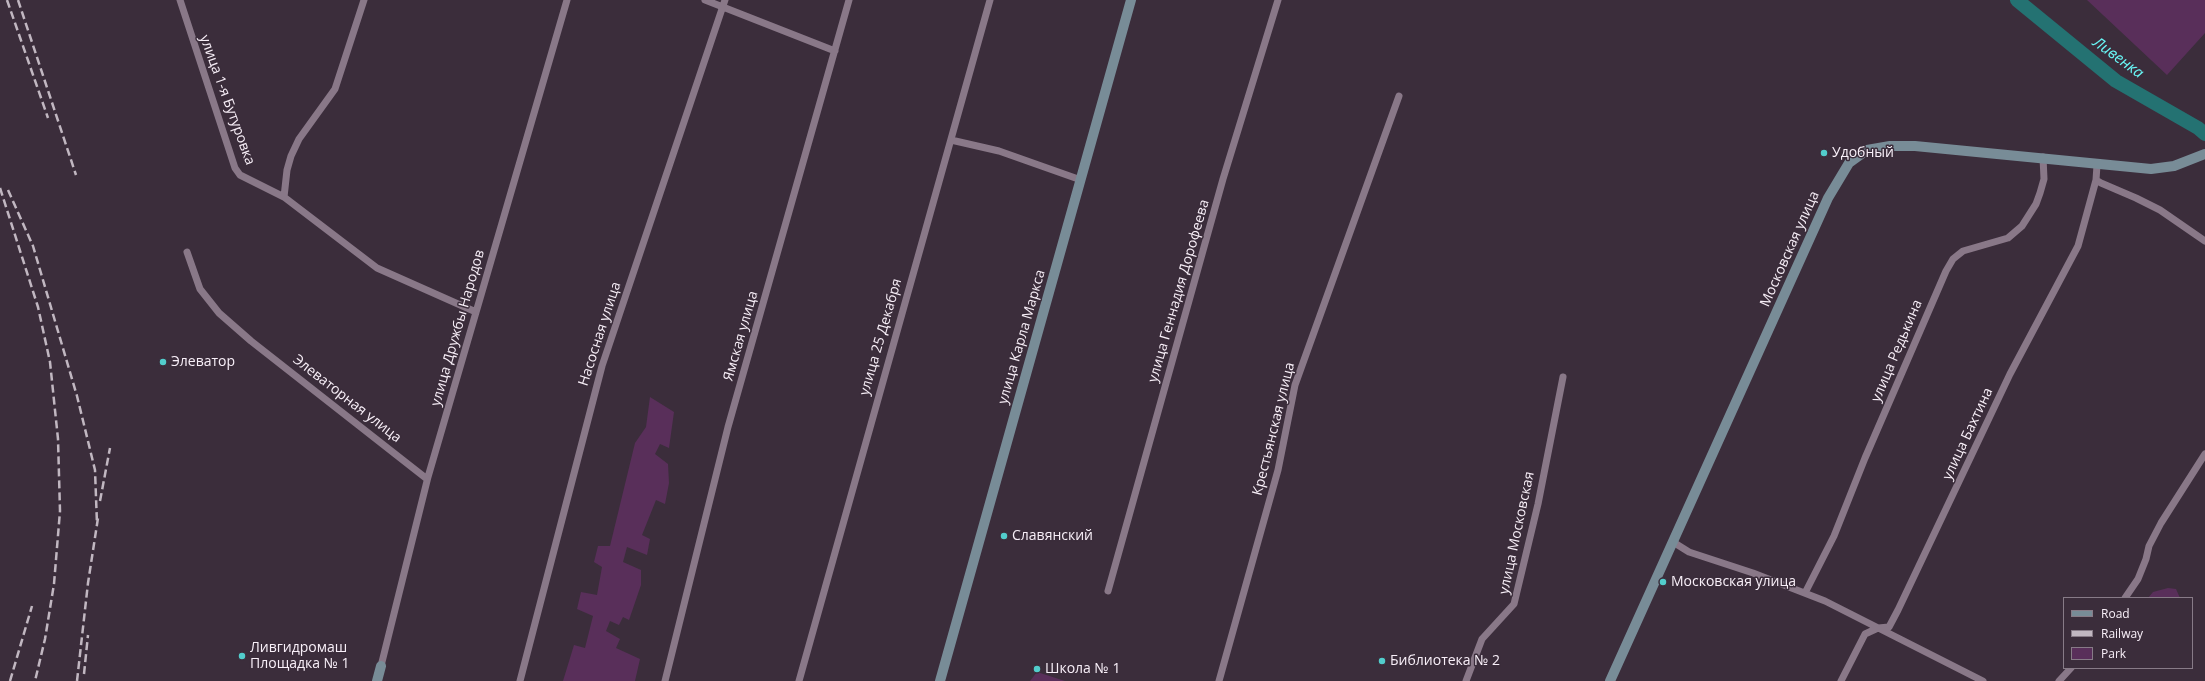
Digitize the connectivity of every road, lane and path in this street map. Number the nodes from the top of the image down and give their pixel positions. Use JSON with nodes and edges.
{"nodes":[{"id":1,"x":180,"y":0,"type":"edge"},
{"id":2,"x":364,"y":0,"type":"edge"},
{"id":3,"x":567,"y":0,"type":"edge"},
{"id":4,"x":705,"y":0,"type":"edge"},
{"id":5,"x":849,"y":0,"type":"edge"},
{"id":6,"x":990,"y":0,"type":"edge"},
{"id":7,"x":1131,"y":0,"type":"edge"},
{"id":8,"x":1278,"y":0,"type":"edge"},
{"id":9,"x":723,"y":4,"type":"edge"},
{"id":10,"x":835,"y":51,"type":"junction"},
{"id":11,"x":1399,"y":96,"type":"dead end"},
{"id":12,"x":951,"y":140,"type":"junction"},
{"id":13,"x":2205,"y":154,"type":"edge"},
{"id":14,"x":2043,"y":157,"type":"junction"},
{"id":15,"x":2097,"y":165,"type":"junction"},
{"id":16,"x":1081,"y":180,"type":"junction"},
{"id":17,"x":2096,"y":180,"type":"junction"},
{"id":18,"x":284,"y":197,"type":"junction"},
{"id":19,"x":2205,"y":241,"type":"edge"},
{"id":20,"x":187,"y":252,"type":"dead end"},
{"id":21,"x":476,"y":312,"type":"junction"},
{"id":22,"x":1563,"y":377,"type":"dead end"},
{"id":23,"x":2205,"y":454,"type":"edge"},
{"id":24,"x":427,"y":479,"type":"junction"},
{"id":25,"x":1673,"y":542,"type":"junction"},
{"id":26,"x":1108,"y":591,"type":"dead end"},
{"id":27,"x":1806,"y":593,"type":"junction"},
{"id":28,"x":2126,"y":597,"type":"edge"},
{"id":29,"x":1878,"y":628,"type":"junction"},
{"id":30,"x":381,"y":666,"type":"joint"},
{"id":31,"x":2070,"y":669,"type":"edge"},
{"id":32,"x":377,"y":681,"type":"edge"},
{"id":33,"x":520,"y":681,"type":"edge"},
{"id":34,"x":665,"y":681,"type":"edge"},
{"id":35,"x":799,"y":681,"type":"edge"},
{"id":36,"x":940,"y":681,"type":"edge"},
{"id":37,"x":1219,"y":681,"type":"edge"},
{"id":38,"x":1466,"y":681,"type":"edge"},
{"id":39,"x":1610,"y":681,"type":"edge"},
{"id":40,"x":1841,"y":681,"type":"edge"},
{"id":41,"x":1983,"y":681,"type":"edge"},
{"id":42,"x":2059,"y":681,"type":"edge"}],
"edges":[{"from":1,"to":18,"type":"street","name":"улица 1-я Бутуровка"},
{"from":2,"to":18,"type":"street"},
{"from":3,"to":21,"type":"street","name":"улица Дружбы Народов"},
{"from":4,"to":9,"type":"street"},
{"from":5,"to":10,"type":"street","name":"Ямская улица"},
{"from":6,"to":12,"type":"street","name":"улица 25 Декабря"},
{"from":7,"to":16,"type":"street","name":"улица Карла Маркса"},
{"from":8,"to":26,"type":"street","name":"улица Геннадия Дорофеева"},
{"from":9,"to":10,"type":"street"},
{"from":9,"to":33,"type":"street","name":"Насосная улица"},
{"from":10,"to":34,"type":"street","name":"Ямская улица"},
{"from":11,"to":37,"type":"street","name":"Крестьянская улица"},
{"from":12,"to":16,"type":"street"},
{"from":12,"to":35,"type":"street","name":"улица 25 Декабря"},
{"from":13,"to":15,"type":"street","name":"Московская улица"},
{"from":14,"to":15,"type":"street","name":"Московская улица"},
{"from":14,"to":25,"type":"street","name":"Московская улица"},
{"from":14,"to":27,"type":"street","name":"улица Редькина"},
{"from":15,"to":17,"type":"street"},
{"from":16,"to":36,"type":"street","name":"улица Карла Маркса"},
{"from":17,"to":19,"type":"street"},
{"from":17,"to":29,"type":"street","name":"улица Бахтина"},
{"from":18,"to":21,"type":"street","name":"улица 1-я Бутуровка"},
{"from":20,"to":24,"type":"street","name":"Элеваторная улица"},
{"from":21,"to":24,"type":"street","name":"улица Дружбы Народов"},
{"from":22,"to":38,"type":"street","name":"улица Московская"},
{"from":23,"to":28,"type":"street"},
{"from":24,"to":30,"type":"street","name":"улица Дружбы Народов"},
{"from":25,"to":27,"type":"street"},
{"from":25,"to":39,"type":"street","name":"Московская улица"},
{"from":27,"to":29,"type":"street"},
{"from":29,"to":40,"type":"street","name":"улица Бахтина"},
{"from":29,"to":41,"type":"street"},
{"from":30,"to":32,"type":"street"},
{"from":31,"to":42,"type":"street"}]}
